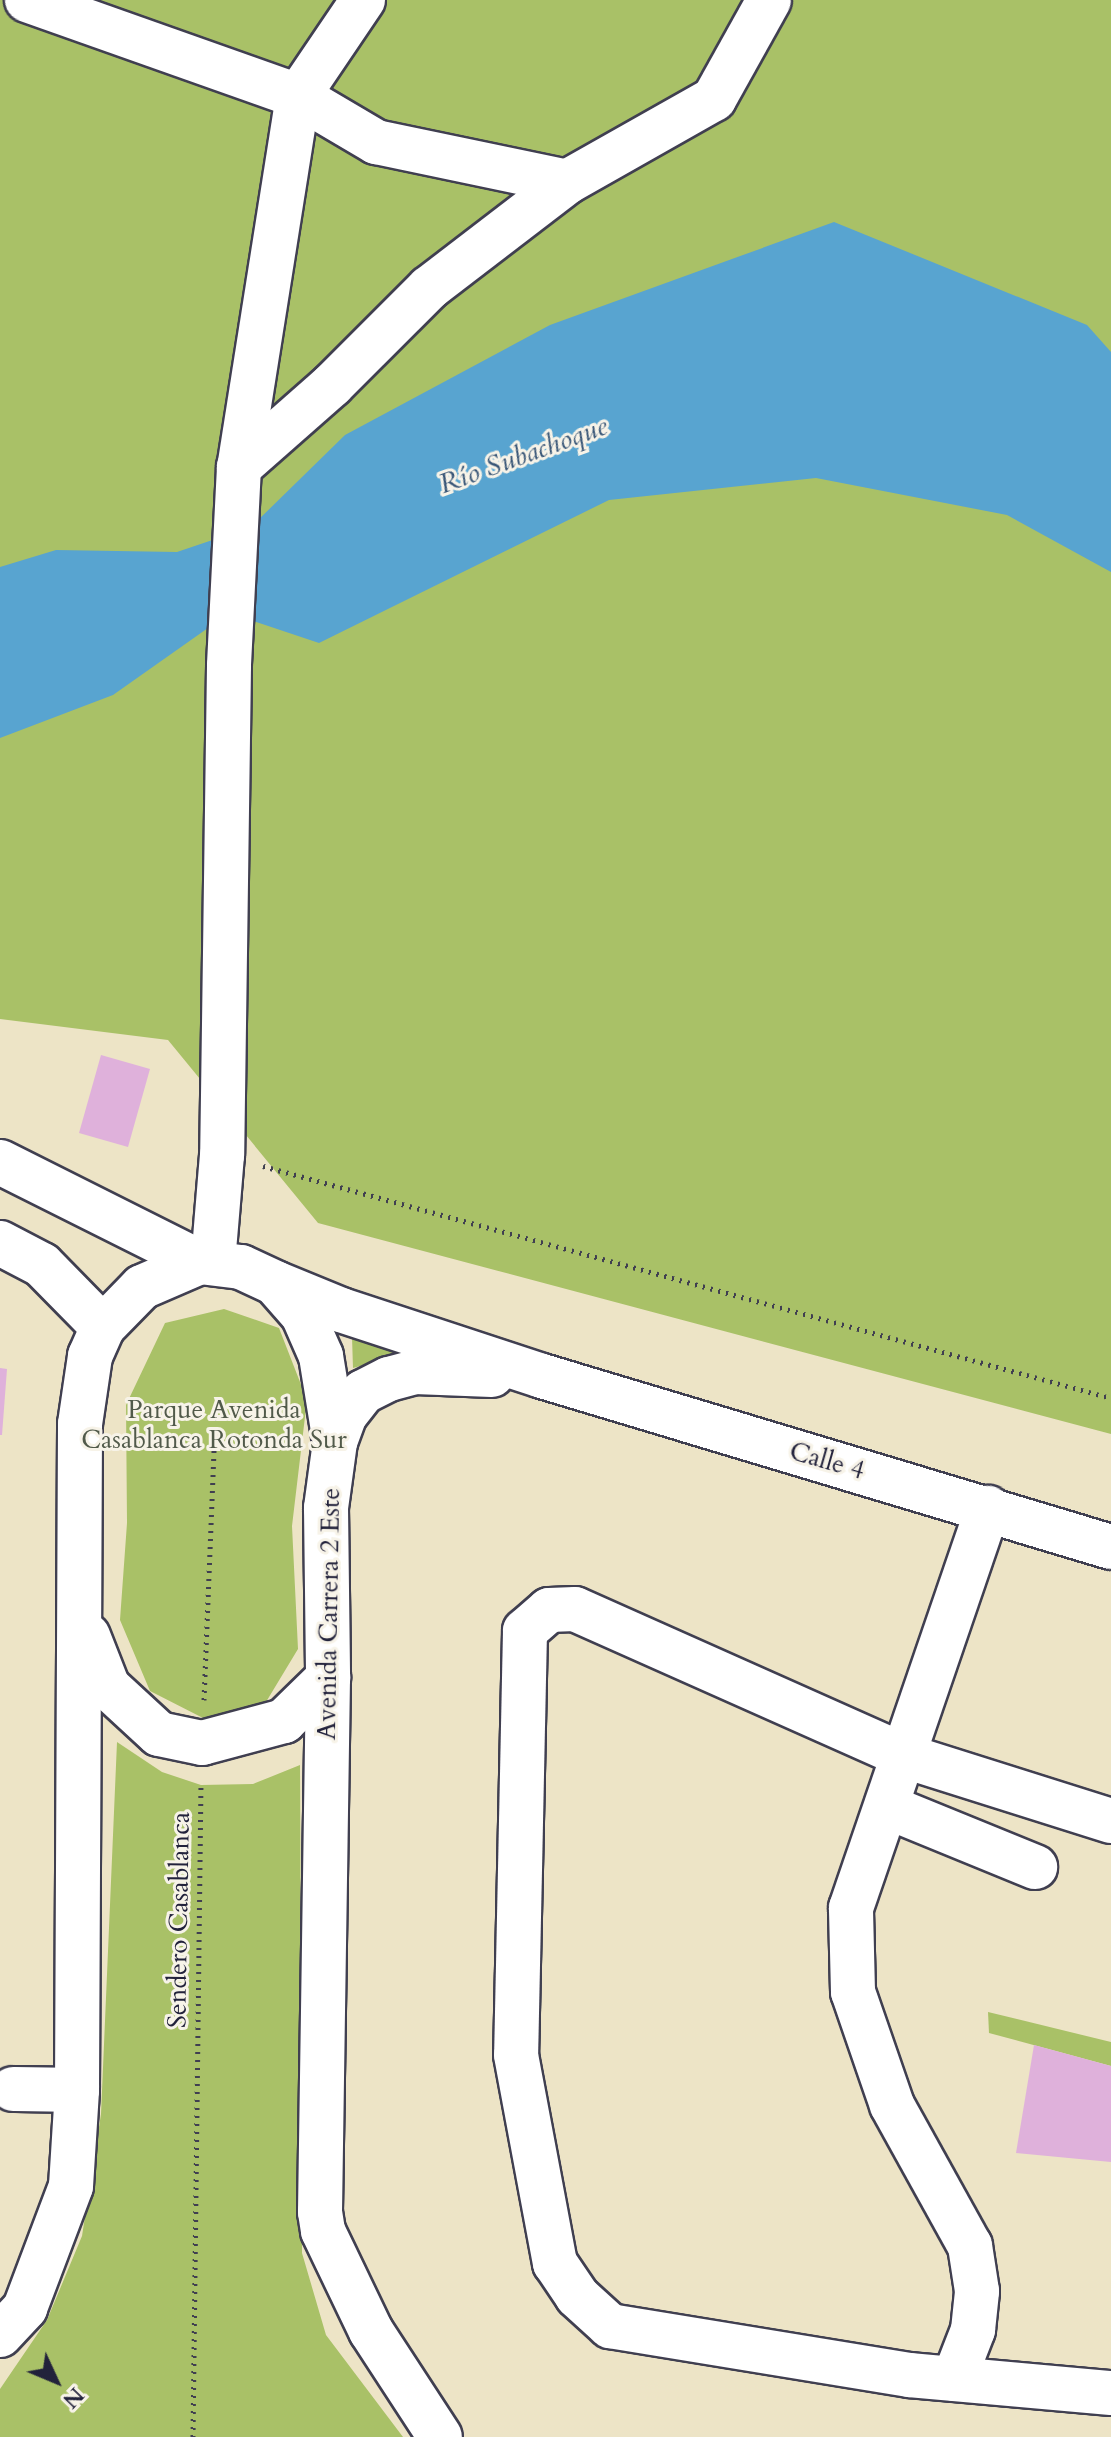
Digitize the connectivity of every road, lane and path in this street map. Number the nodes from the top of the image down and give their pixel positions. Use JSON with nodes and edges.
{"nodes":[{"id":1,"x":27,"y":0,"type":"edge"},
{"id":2,"x":363,"y":0,"type":"edge"},
{"id":3,"x":769,"y":0,"type":"edge"},
{"id":4,"x":298,"y":96,"type":"junction"},
{"id":5,"x":567,"y":182,"type":"junction"},
{"id":6,"x":238,"y":482,"type":"junction"},
{"id":7,"x":222,"y":1155,"type":"junction"},
{"id":8,"x":0,"y":1162,"type":"edge"},
{"id":9,"x":0,"y":1243,"type":"edge"},
{"id":10,"x":207,"y":1262,"type":"junction"},
{"id":11,"x":275,"y":1283,"type":"junction"},
{"id":12,"x":103,"y":1327,"type":"junction"},
{"id":13,"x":542,"y":1376,"type":"junction"},
{"id":14,"x":1111,"y":1398,"type":"edge"},
{"id":15,"x":216,"y":1405,"type":"dead end"},
{"id":16,"x":335,"y":1442,"type":"junction"},
{"id":17,"x":988,"y":1508,"type":"junction"},
{"id":18,"x":1111,"y":1547,"type":"edge"},
{"id":19,"x":79,"y":1615,"type":"junction"},
{"id":20,"x":328,"y":1678,"type":"junction"},
{"id":21,"x":202,"y":1743,"type":"junction"},
{"id":22,"x":905,"y":1756,"type":"junction"},
{"id":23,"x":888,"y":1807,"type":"junction"},
{"id":24,"x":1111,"y":1821,"type":"edge"},
{"id":25,"x":1035,"y":1867,"type":"dead end"},
{"id":26,"x":13,"y":2089,"type":"dead end"},
{"id":27,"x":77,"y":2090,"type":"junction"},
{"id":28,"x":0,"y":2335,"type":"edge"},
{"id":29,"x":954,"y":2379,"type":"junction"},
{"id":30,"x":1111,"y":2393,"type":"edge"},
{"id":31,"x":193,"y":2437,"type":"edge"},
{"id":32,"x":440,"y":2437,"type":"edge"}],
"edges":[{"from":1,"to":4,"type":"street"},
{"from":2,"to":4,"type":"street"},
{"from":3,"to":5,"type":"street"},
{"from":4,"to":5,"type":"street"},
{"from":4,"to":6,"type":"street"},
{"from":5,"to":6,"type":"street"},
{"from":6,"to":7,"type":"street"},
{"from":7,"to":10,"type":"street"},
{"from":7,"to":14,"type":"path"},
{"from":8,"to":10,"type":"street","name":"Avenida Carrera 2 Este"},
{"from":9,"to":12,"type":"street"},
{"from":10,"to":11,"type":"street","name":"Avenida Carrera 2 Este"},
{"from":10,"to":12,"type":"street"},
{"from":11,"to":13,"type":"street","name":"Calle 4"},
{"from":11,"to":16,"type":"street","name":"Avenida Carrera 2 Este"},
{"from":12,"to":19,"type":"street"},
{"from":13,"to":16,"type":"street","name":"Calle 4"},
{"from":13,"to":17,"type":"street","name":"Calle 4"},
{"from":15,"to":21,"type":"path","name":"Sendero Casablanca"},
{"from":16,"to":20,"type":"street","name":"Avenida Carrera 2 Este"},
{"from":17,"to":18,"type":"street","name":"Calle 4"},
{"from":17,"to":22,"type":"street"},
{"from":19,"to":21,"type":"street"},
{"from":19,"to":27,"type":"street"},
{"from":20,"to":21,"type":"street"},
{"from":20,"to":32,"type":"street","name":"Avenida Carrera 2 Este"},
{"from":21,"to":31,"type":"path","name":"Sendero Casablanca"},
{"from":22,"to":23,"type":"street"},
{"from":22,"to":24,"type":"street"},
{"from":22,"to":29,"type":"street"},
{"from":23,"to":25,"type":"street"},
{"from":23,"to":29,"type":"street"},
{"from":26,"to":27,"type":"street"},
{"from":27,"to":28,"type":"street"},
{"from":29,"to":30,"type":"street"}]}
